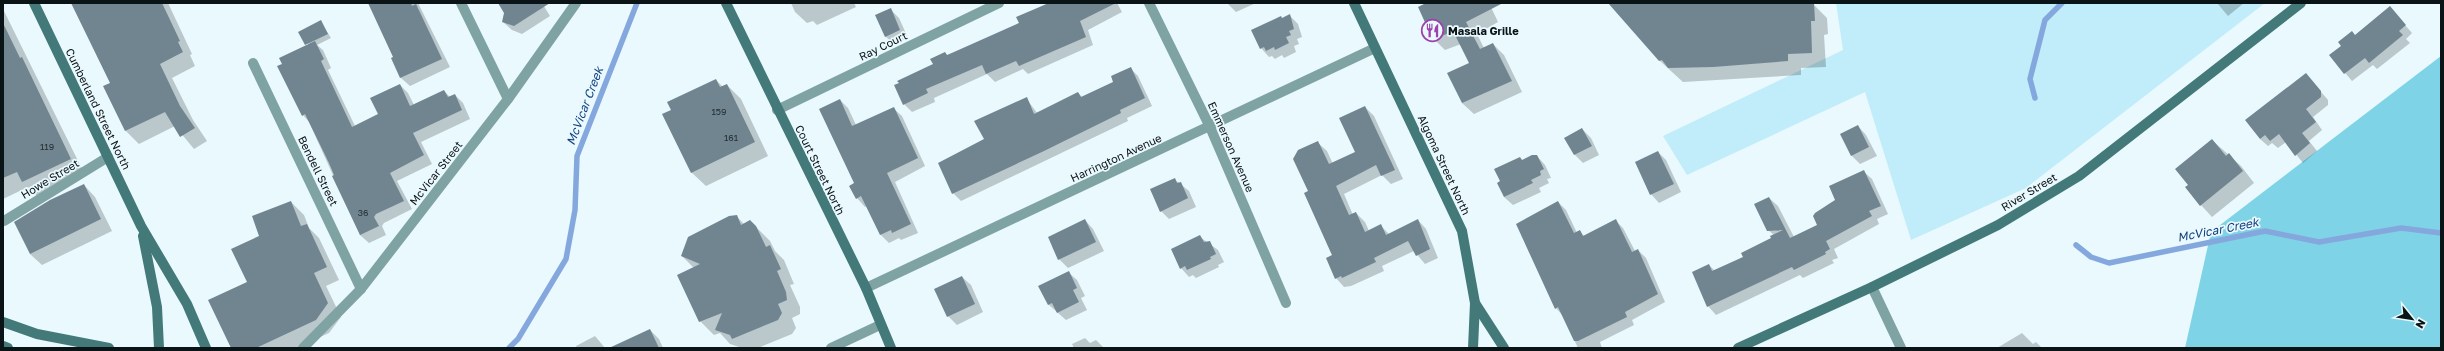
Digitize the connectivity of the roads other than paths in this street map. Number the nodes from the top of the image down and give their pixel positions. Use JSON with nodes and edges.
{"nodes":[{"id":1,"x":34,"y":3,"type":"edge"},
{"id":2,"x":461,"y":3,"type":"edge"},
{"id":3,"x":576,"y":3,"type":"edge"},
{"id":4,"x":726,"y":3,"type":"edge"},
{"id":5,"x":999,"y":3,"type":"edge"},
{"id":6,"x":1149,"y":3,"type":"edge"},
{"id":7,"x":1354,"y":3,"type":"edge"},
{"id":8,"x":2301,"y":3,"type":"edge"},
{"id":9,"x":1375,"y":48,"type":"junction"},
{"id":10,"x":253,"y":63,"type":"dead end"},
{"id":11,"x":508,"y":99,"type":"junction"},
{"id":12,"x":777,"y":110,"type":"junction"},
{"id":13,"x":1210,"y":127,"type":"junction"},
{"id":14,"x":108,"y":157,"type":"junction"},
{"id":15,"x":4,"y":221,"type":"edge"},
{"id":16,"x":141,"y":226,"type":"junction"},
{"id":17,"x":1872,"y":287,"type":"junction"},
{"id":18,"x":866,"y":288,"type":"junction"},
{"id":19,"x":361,"y":289,"type":"junction"},
{"id":20,"x":1286,"y":303,"type":"dead end"},
{"id":21,"x":1475,"y":303,"type":"junction"},
{"id":22,"x":3,"y":322,"type":"edge"},
{"id":23,"x":880,"y":325,"type":"junction"},
{"id":24,"x":3,"y":346,"type":"edge"},
{"id":25,"x":8,"y":348,"type":"edge"},
{"id":26,"x":109,"y":348,"type":"edge"},
{"id":27,"x":159,"y":348,"type":"edge"},
{"id":28,"x":206,"y":348,"type":"edge"},
{"id":29,"x":303,"y":348,"type":"edge"},
{"id":30,"x":831,"y":348,"type":"edge"},
{"id":31,"x":890,"y":348,"type":"edge"},
{"id":32,"x":1473,"y":348,"type":"edge"},
{"id":33,"x":1504,"y":348,"type":"edge"},
{"id":34,"x":1738,"y":348,"type":"edge"},
{"id":35,"x":1901,"y":348,"type":"edge"}],
"edges":[{"from":1,"to":14,"type":"street","name":"Cumberland Street North"},
{"from":2,"to":11,"type":"street"},
{"from":3,"to":11,"type":"street","name":"McVicar Street"},
{"from":4,"to":12,"type":"street","name":"Court Street North"},
{"from":5,"to":12,"type":"street","name":"Ray Court"},
{"from":6,"to":13,"type":"street","name":"Emmerson Avenue"},
{"from":7,"to":9,"type":"street","name":"Algoma Street North"},
{"from":8,"to":17,"type":"street","name":"River Street"},
{"from":9,"to":13,"type":"street","name":"Harrington Avenue"},
{"from":9,"to":21,"type":"street","name":"Algoma Street North"},
{"from":10,"to":19,"type":"street","name":"Bendell Street"},
{"from":11,"to":19,"type":"street","name":"McVicar Street"},
{"from":12,"to":18,"type":"street","name":"Court Street North"},
{"from":13,"to":18,"type":"street","name":"Harrington Avenue"},
{"from":13,"to":20,"type":"street","name":"Emmerson Avenue"},
{"from":14,"to":15,"type":"street","name":"Howe Street"},
{"from":14,"to":16,"type":"street","name":"Cumberland Street North"},
{"from":16,"to":27,"type":"street","name":"Cumberland Street North"},
{"from":16,"to":28,"type":"street","name":"Cumberland Street North"},
{"from":17,"to":34,"type":"street","name":"River Street"},
{"from":17,"to":35,"type":"street"},
{"from":18,"to":23,"type":"street","name":"Court Street North"},
{"from":19,"to":29,"type":"street","name":"McVicar Street"},
{"from":21,"to":32,"type":"street","name":"Algoma Street North"},
{"from":21,"to":33,"type":"street"},
{"from":22,"to":26,"type":"street"},
{"from":23,"to":30,"type":"street"},
{"from":23,"to":31,"type":"street","name":"Court Street North"},
{"from":24,"to":25,"type":"street"}]}
